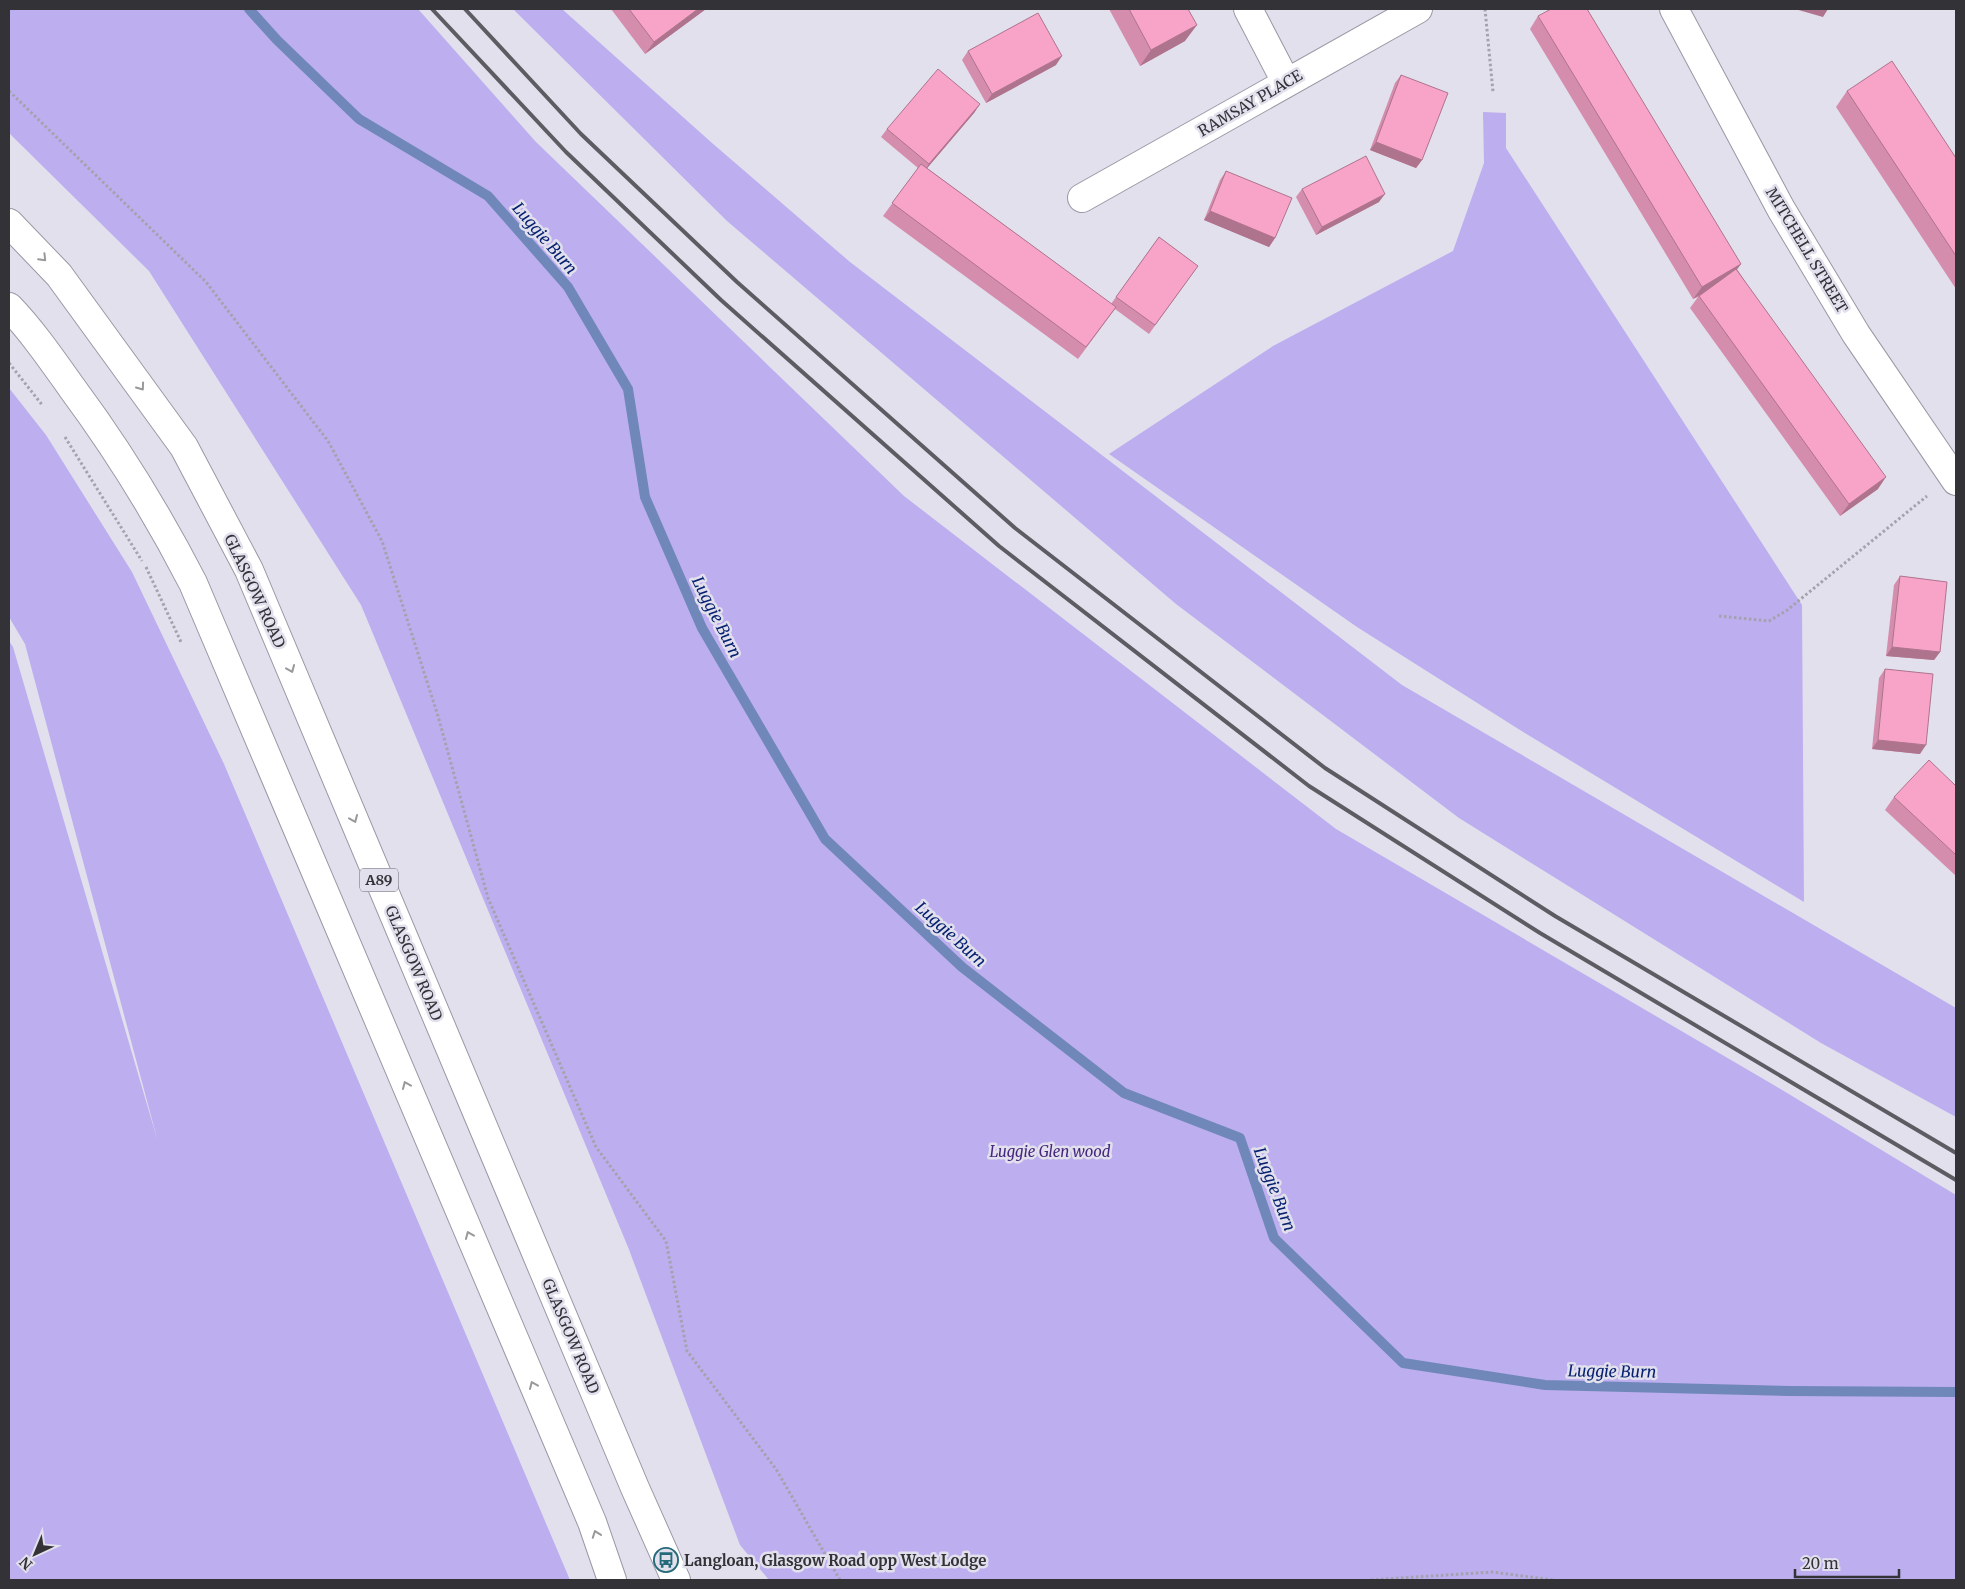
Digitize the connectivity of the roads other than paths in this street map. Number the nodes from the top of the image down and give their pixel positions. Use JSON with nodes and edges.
{"nodes":[{"id":1,"x":1248,"y":9,"type":"edge"},
{"id":2,"x":1418,"y":9,"type":"edge"},
{"id":3,"x":1674,"y":9,"type":"edge"},
{"id":4,"x":1286,"y":82,"type":"junction"},
{"id":5,"x":1082,"y":198,"type":"dead end"},
{"id":6,"x":9,"y":223,"type":"edge"},
{"id":7,"x":9,"y":307,"type":"edge"},
{"id":8,"x":1954,"y":478,"type":"edge"},
{"id":9,"x":612,"y":1580,"type":"edge"},
{"id":10,"x":676,"y":1580,"type":"edge"}],
"edges":[{"from":1,"to":4,"type":"main road"},
{"from":2,"to":4,"type":"main road","name":"RAMSAY PLACE"},
{"from":3,"to":8,"type":"main road","name":"MITCHELL STREET"},
{"from":4,"to":5,"type":"main road","name":"RAMSAY PLACE"},
{"from":6,"to":10,"type":"main road","name":"GLASGOW ROAD","number":"A89","one_way":true},
{"from":9,"to":7,"type":"main road","one_way":true}]}
